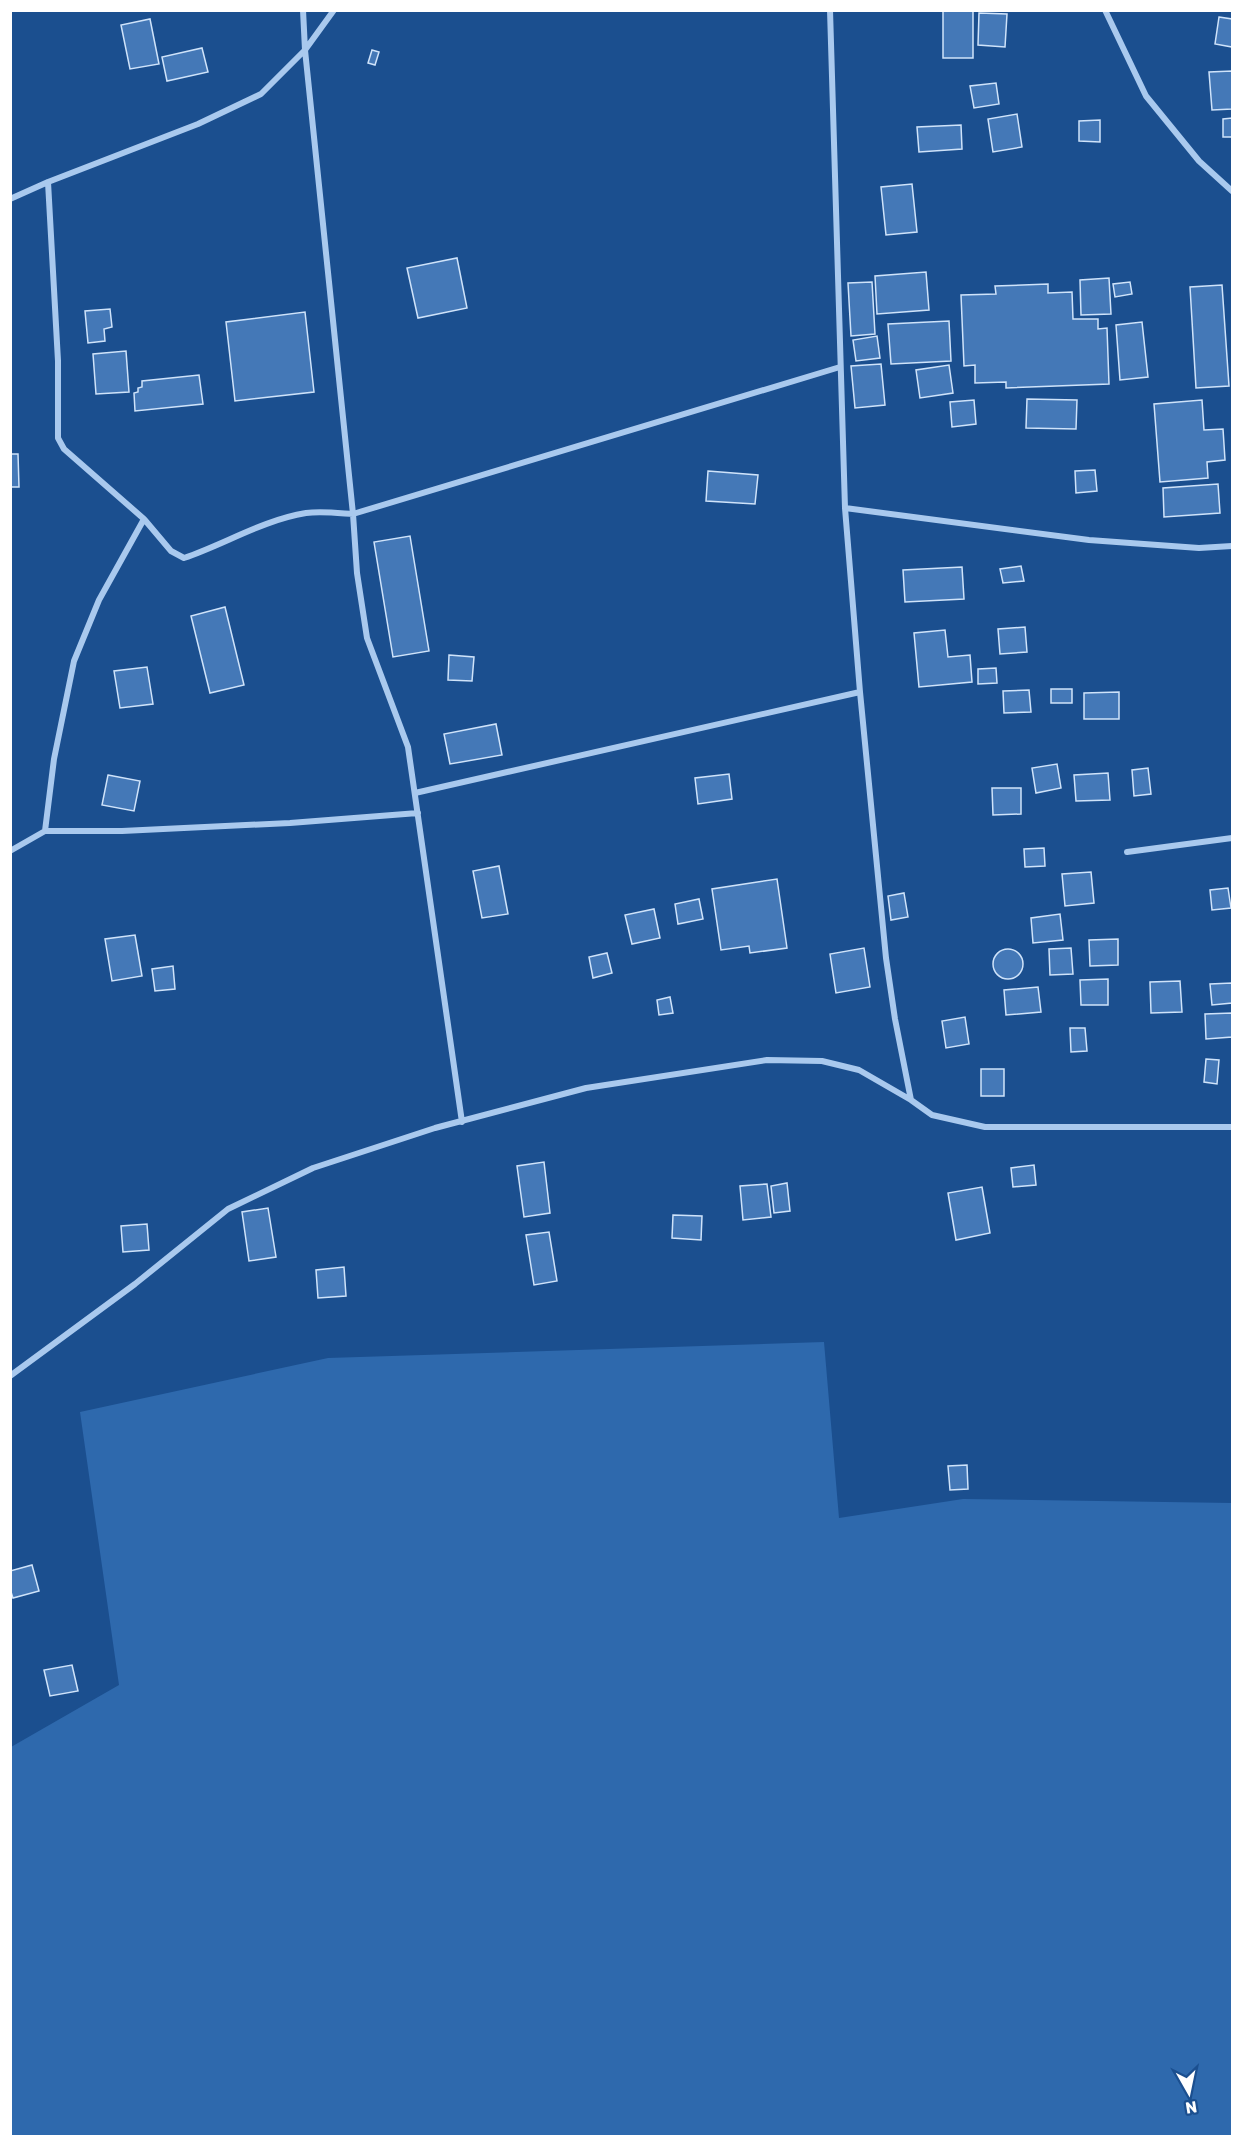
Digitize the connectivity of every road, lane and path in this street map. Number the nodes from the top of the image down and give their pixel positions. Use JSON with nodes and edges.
{"nodes":[{"id":1,"x":303,"y":10,"type":"edge"},
{"id":2,"x":334,"y":10,"type":"edge"},
{"id":3,"x":830,"y":10,"type":"edge"},
{"id":4,"x":1105,"y":10,"type":"edge"},
{"id":5,"x":305,"y":50,"type":"junction"},
{"id":6,"x":48,"y":182,"type":"junction"},
{"id":7,"x":1233,"y":191,"type":"edge"},
{"id":8,"x":10,"y":199,"type":"edge"},
{"id":9,"x":840,"y":367,"type":"junction"},
{"id":10,"x":845,"y":508,"type":"junction"},
{"id":11,"x":353,"y":514,"type":"junction"},
{"id":12,"x":144,"y":519,"type":"junction"},
{"id":13,"x":1233,"y":546,"type":"edge"},
{"id":14,"x":860,"y":692,"type":"junction"},
{"id":15,"x":415,"y":794,"type":"junction"},
{"id":16,"x":418,"y":813,"type":"junction"},
{"id":17,"x":45,"y":831,"type":"junction"},
{"id":18,"x":1233,"y":838,"type":"edge"},
{"id":19,"x":10,"y":851,"type":"edge"},
{"id":20,"x":1127,"y":852,"type":"dead end"},
{"id":21,"x":911,"y":1100,"type":"junction"},
{"id":22,"x":462,"y":1122,"type":"junction"},
{"id":23,"x":1233,"y":1127,"type":"edge"},
{"id":24,"x":10,"y":1376,"type":"edge"}],
"edges":[{"from":1,"to":5,"type":"street"},
{"from":2,"to":5,"type":"street"},
{"from":3,"to":9,"type":"street"},
{"from":4,"to":7,"type":"street"},
{"from":5,"to":6,"type":"street"},
{"from":5,"to":11,"type":"street"},
{"from":6,"to":8,"type":"street"},
{"from":6,"to":12,"type":"street"},
{"from":9,"to":10,"type":"street"},
{"from":9,"to":11,"type":"street"},
{"from":10,"to":13,"type":"street"},
{"from":10,"to":14,"type":"street"},
{"from":11,"to":12,"type":"street"},
{"from":11,"to":15,"type":"street"},
{"from":12,"to":17,"type":"street"},
{"from":14,"to":15,"type":"street"},
{"from":14,"to":21,"type":"street"},
{"from":15,"to":16,"type":"street"},
{"from":16,"to":17,"type":"street"},
{"from":16,"to":22,"type":"street"},
{"from":17,"to":19,"type":"street"},
{"from":18,"to":20,"type":"street"},
{"from":21,"to":22,"type":"street"},
{"from":21,"to":23,"type":"street"},
{"from":22,"to":24,"type":"street"}]}
